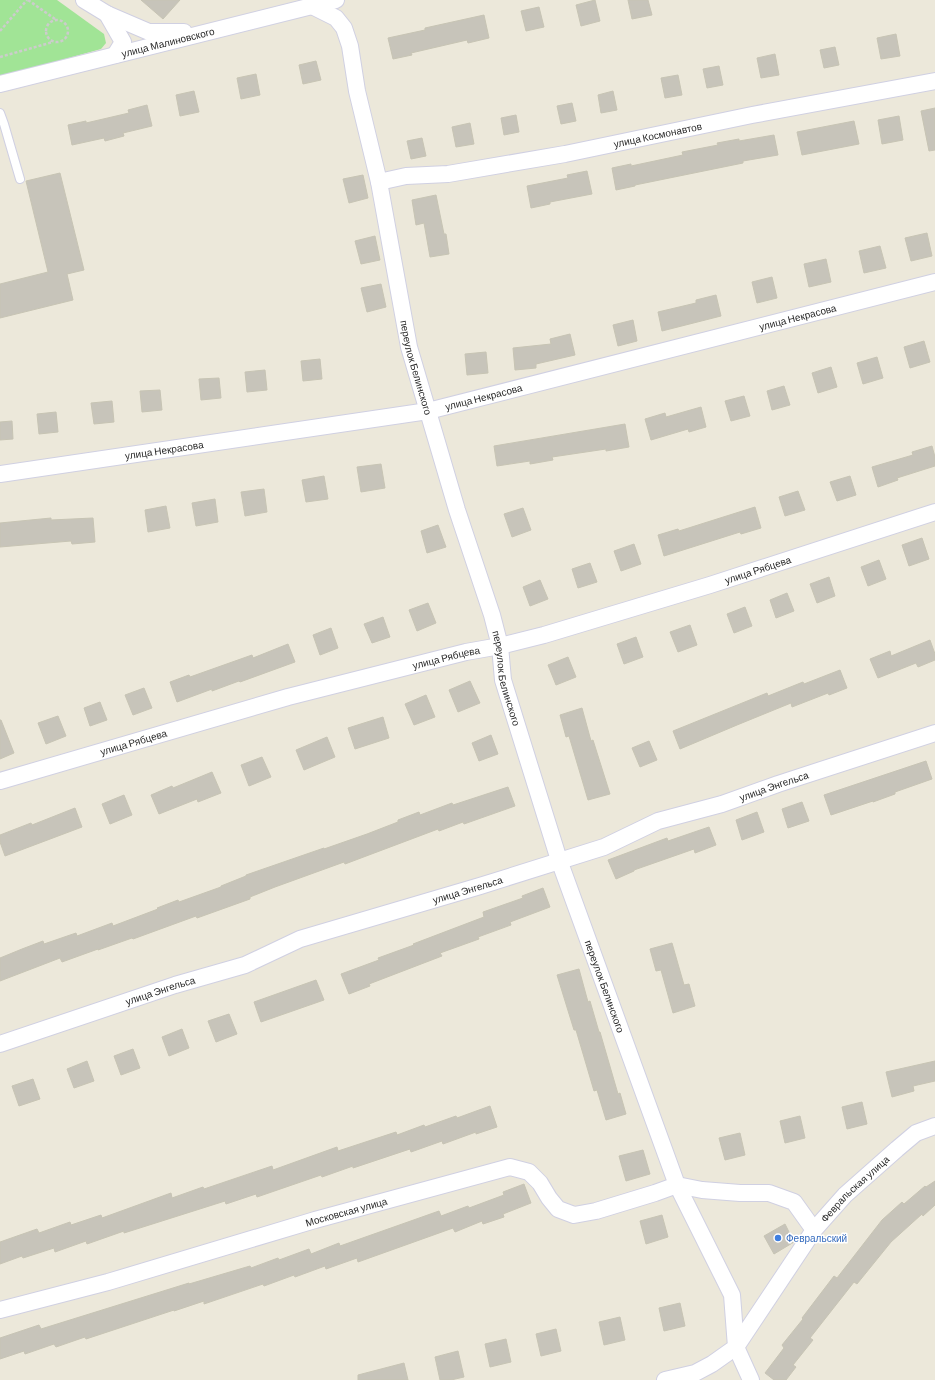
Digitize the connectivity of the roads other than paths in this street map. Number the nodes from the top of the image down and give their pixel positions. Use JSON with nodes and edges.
{"nodes":[{"id":1,"x":84,"y":0,"type":"edge"},
{"id":2,"x":336,"y":0,"type":"edge"},
{"id":3,"x":312,"y":6,"type":"junction"},
{"id":4,"x":107,"y":14,"type":"junction"},
{"id":5,"x":219,"y":30,"type":"junction"},
{"id":6,"x":115,"y":55,"type":"junction"},
{"id":7,"x":935,"y":81,"type":"edge"},
{"id":8,"x":0,"y":84,"type":"edge"},
{"id":9,"x":0,"y":113,"type":"edge"},
{"id":10,"x":20,"y":179,"type":"dead end"},
{"id":11,"x":379,"y":182,"type":"junction"},
{"id":12,"x":935,"y":282,"type":"edge"},
{"id":13,"x":428,"y":411,"type":"junction"},
{"id":14,"x":0,"y":474,"type":"edge"},
{"id":15,"x":935,"y":512,"type":"edge"},
{"id":16,"x":500,"y":646,"type":"junction"},
{"id":17,"x":935,"y":733,"type":"edge"},
{"id":18,"x":0,"y":781,"type":"edge"},
{"id":19,"x":559,"y":860,"type":"junction"},
{"id":20,"x":0,"y":1044,"type":"edge"},
{"id":21,"x":935,"y":1126,"type":"edge"},
{"id":22,"x":677,"y":1185,"type":"junction"},
{"id":23,"x":814,"y":1230,"type":"junction"},
{"id":24,"x":0,"y":1310,"type":"edge"},
{"id":25,"x":736,"y":1347,"type":"junction"},
{"id":26,"x":665,"y":1380,"type":"edge"},
{"id":27,"x":751,"y":1380,"type":"edge"}],
"edges":[{"from":1,"to":4,"type":"street"},
{"from":2,"to":3,"type":"street","name":"улица Малиновского"},
{"from":3,"to":5,"type":"street","name":"улица Малиновского"},
{"from":3,"to":11,"type":"street","name":"переулок Белинского"},
{"from":4,"to":5,"type":"street"},
{"from":4,"to":6,"type":"street"},
{"from":5,"to":6,"type":"street","name":"улица Малиновского"},
{"from":6,"to":8,"type":"street","name":"улица Малиновского"},
{"from":7,"to":11,"type":"street","name":"улица Космонавтов"},
{"from":9,"to":10,"type":"lane"},
{"from":11,"to":13,"type":"street","name":"переулок Белинского"},
{"from":12,"to":13,"type":"street","name":"улица Некрасова"},
{"from":13,"to":14,"type":"street","name":"улица Некрасова"},
{"from":13,"to":16,"type":"street","name":"переулок Белинского"},
{"from":15,"to":16,"type":"street","name":"улица Рябцева"},
{"from":16,"to":18,"type":"street","name":"улица Рябцева"},
{"from":16,"to":19,"type":"street","name":"переулок Белинского"},
{"from":17,"to":19,"type":"street","name":"улица Энгельса"},
{"from":19,"to":20,"type":"street","name":"улица Энгельса"},
{"from":19,"to":22,"type":"street","name":"переулок Белинского"},
{"from":21,"to":23,"type":"street","name":"Февральская улица"},
{"from":22,"to":23,"type":"street"},
{"from":22,"to":24,"type":"street","name":"Московская улица"},
{"from":22,"to":25,"type":"street","name":"переулок Белинского"},
{"from":23,"to":25,"type":"street","name":"Февральская улица"},
{"from":25,"to":26,"type":"street","name":"Февральская улица"},
{"from":25,"to":27,"type":"street"}]}
